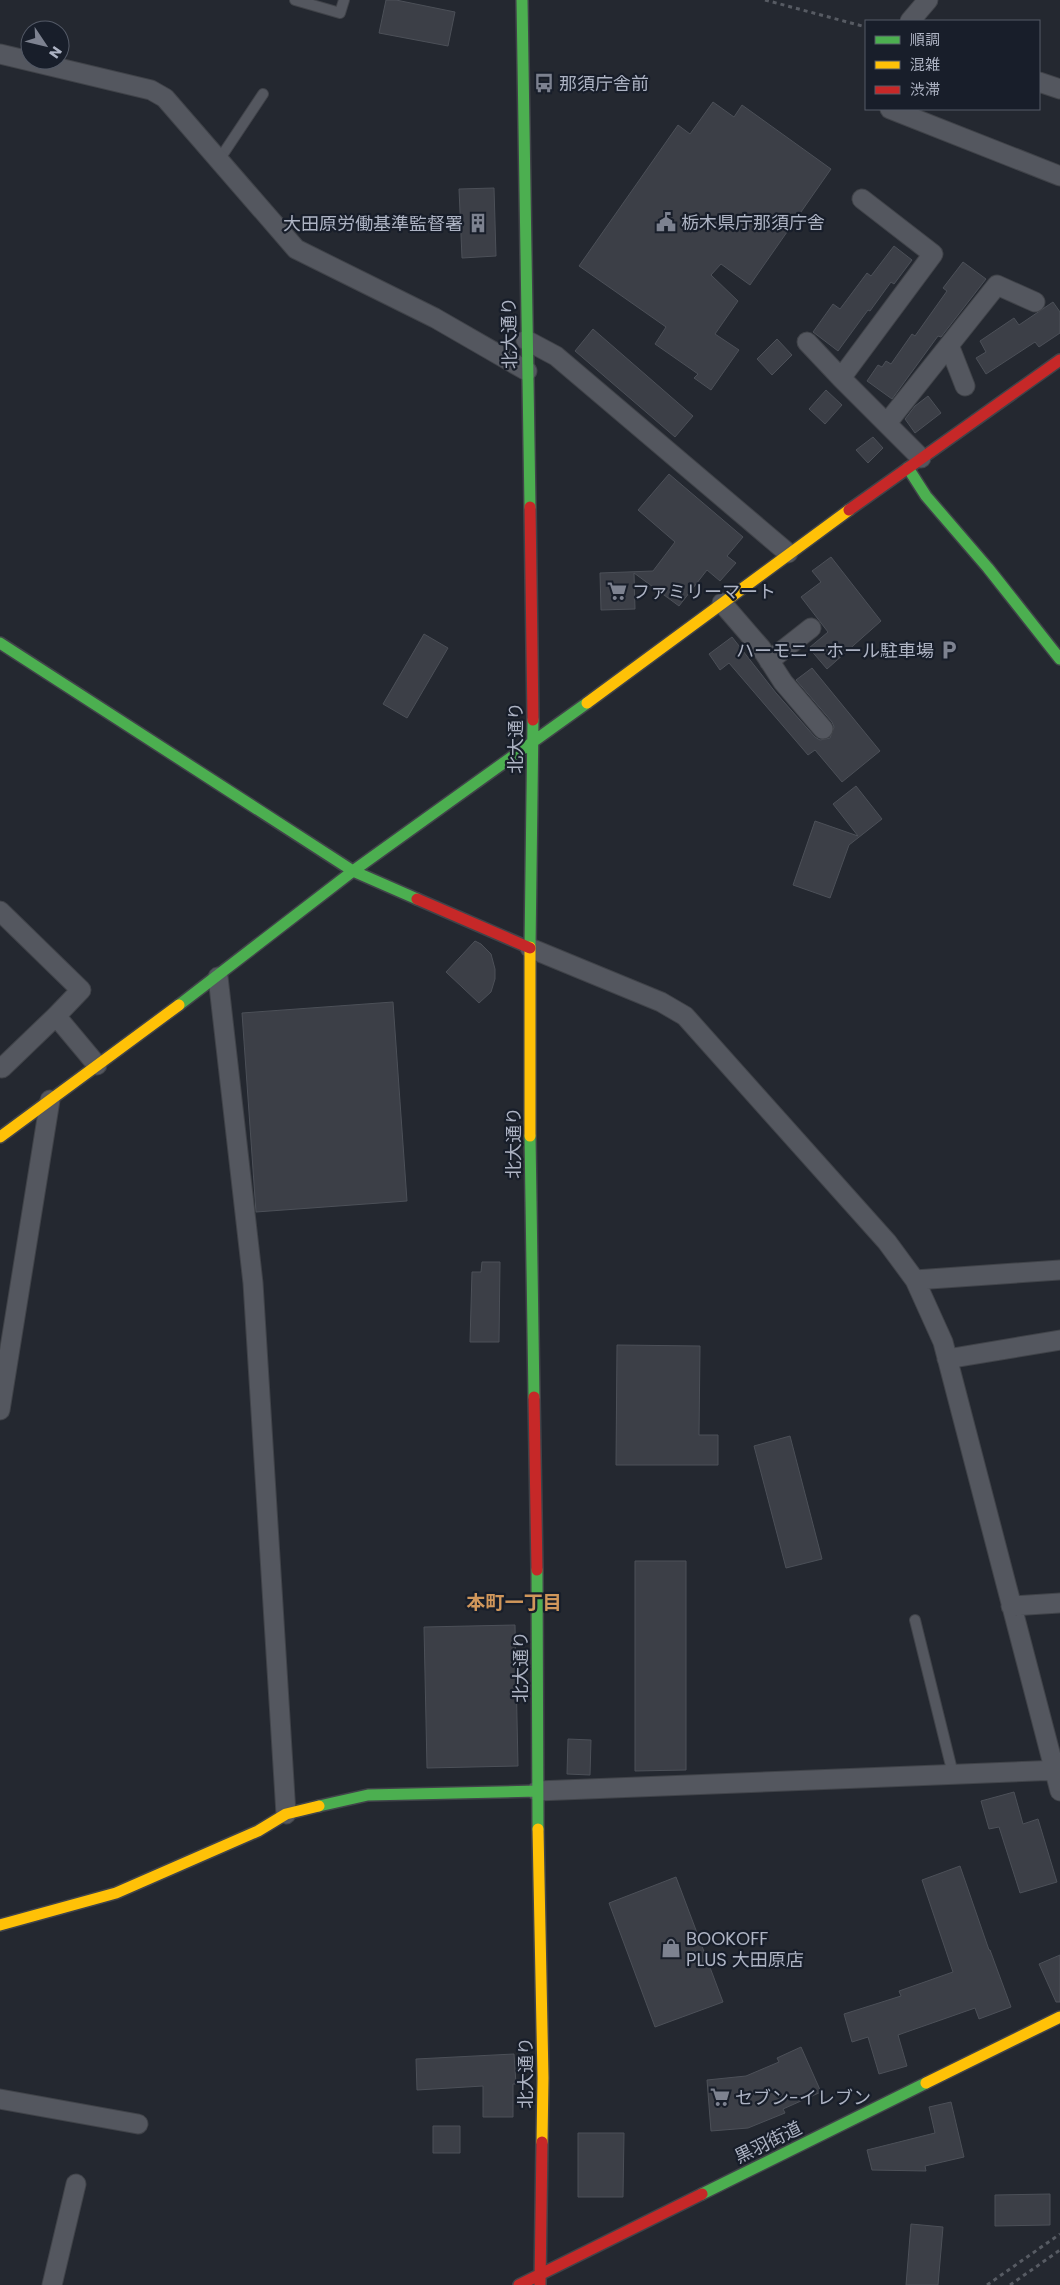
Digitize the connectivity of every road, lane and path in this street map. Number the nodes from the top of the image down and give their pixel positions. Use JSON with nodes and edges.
{"nodes":[{"id":1,"x":294,"y":0,"type":"edge"},
{"id":2,"x":344,"y":0,"type":"edge"},
{"id":3,"x":522,"y":0,"type":"edge"},
{"id":4,"x":765,"y":0,"type":"edge"},
{"id":5,"x":928,"y":0,"type":"edge"},
{"id":6,"x":911,"y":20,"type":"edge"},
{"id":7,"x":865,"y":28,"type":"edge"},
{"id":8,"x":0,"y":54,"type":"edge"},
{"id":9,"x":1040,"y":82,"type":"edge"},
{"id":10,"x":1060,"y":89,"type":"edge"},
{"id":11,"x":263,"y":94,"type":"dead end"},
{"id":12,"x":893,"y":110,"type":"edge"},
{"id":13,"x":219,"y":160,"type":"junction"},
{"id":14,"x":1060,"y":176,"type":"edge"},
{"id":15,"x":862,"y":199,"type":"dead end"},
{"id":16,"x":1035,"y":302,"type":"dead end"},
{"id":17,"x":526,"y":340,"type":"junction"},
{"id":18,"x":807,"y":342,"type":"dead end"},
{"id":19,"x":949,"y":345,"type":"junction"},
{"id":20,"x":1060,"y":360,"type":"edge"},
{"id":21,"x":527,"y":370,"type":"junction"},
{"id":22,"x":841,"y":378,"type":"junction"},
{"id":23,"x":965,"y":386,"type":"dead end"},
{"id":24,"x":887,"y":423,"type":"junction"},
{"id":25,"x":914,"y":463,"type":"junction"},
{"id":26,"x":788,"y":553,"type":"junction"},
{"id":27,"x":722,"y":603,"type":"junction"},
{"id":28,"x":811,"y":628,"type":"dead end"},
{"id":29,"x":0,"y":643,"type":"edge"},
{"id":30,"x":1060,"y":659,"type":"edge"},
{"id":31,"x":769,"y":661,"type":"junction"},
{"id":32,"x":824,"y":729,"type":"dead end"},
{"id":33,"x":533,"y":743,"type":"junction"},
{"id":34,"x":354,"y":871,"type":"junction"},
{"id":35,"x":0,"y":910,"type":"edge"},
{"id":36,"x":530,"y":948,"type":"junction"},
{"id":37,"x":218,"y":977,"type":"junction"},
{"id":38,"x":56,"y":1016,"type":"junction"},
{"id":39,"x":0,"y":1066,"type":"edge"},
{"id":40,"x":97,"y":1066,"type":"junction"},
{"id":41,"x":50,"y":1100,"type":"junction"},
{"id":42,"x":0,"y":1137,"type":"edge"},
{"id":43,"x":1060,"y":1270,"type":"edge"},
{"id":44,"x":915,"y":1280,"type":"junction"},
{"id":45,"x":1060,"y":1340,"type":"edge"},
{"id":46,"x":947,"y":1359,"type":"junction"},
{"id":47,"x":0,"y":1410,"type":"edge"},
{"id":48,"x":1060,"y":1603,"type":"edge"},
{"id":49,"x":1011,"y":1606,"type":"junction"},
{"id":50,"x":915,"y":1620,"type":"dead end"},
{"id":51,"x":1057,"y":1770,"type":"edge"},
{"id":52,"x":954,"y":1774,"type":"junction"},
{"id":53,"x":1060,"y":1791,"type":"edge"},
{"id":54,"x":537,"y":1792,"type":"junction"},
{"id":55,"x":286,"y":1814,"type":"junction"},
{"id":56,"x":0,"y":1925,"type":"edge"},
{"id":57,"x":1060,"y":2017,"type":"edge"},
{"id":58,"x":0,"y":2099,"type":"edge"},
{"id":59,"x":138,"y":2124,"type":"dead end"},
{"id":60,"x":76,"y":2184,"type":"dead end"},
{"id":61,"x":1060,"y":2234,"type":"edge"},
{"id":62,"x":1060,"y":2250,"type":"edge"},
{"id":63,"x":540,"y":2280,"type":"edge"},
{"id":64,"x":52,"y":2285,"type":"edge"},
{"id":65,"x":519,"y":2285,"type":"edge"},
{"id":66,"x":987,"y":2285,"type":"edge"},
{"id":67,"x":1010,"y":2285,"type":"edge"}],
"edges":[{"from":1,"to":2,"type":"lane"},
{"from":3,"to":17,"type":"street","name":"北大通り"},
{"from":4,"to":7,"type":"path"},
{"from":5,"to":6,"type":"street"},
{"from":8,"to":13,"type":"street"},
{"from":9,"to":10,"type":"street"},
{"from":11,"to":13,"type":"lane"},
{"from":12,"to":14,"type":"street"},
{"from":13,"to":21,"type":"street"},
{"from":15,"to":22,"type":"street"},
{"from":16,"to":19,"type":"street"},
{"from":17,"to":21,"type":"street","name":"北大通り"},
{"from":17,"to":26,"type":"street"},
{"from":18,"to":22,"type":"street"},
{"from":19,"to":23,"type":"street"},
{"from":19,"to":24,"type":"street"},
{"from":20,"to":25,"type":"street"},
{"from":21,"to":33,"type":"street","name":"北大通り"},
{"from":22,"to":24,"type":"street"},
{"from":24,"to":25,"type":"street"},
{"from":25,"to":26,"type":"street"},
{"from":25,"to":30,"type":"street"},
{"from":26,"to":27,"type":"street"},
{"from":27,"to":31,"type":"street"},
{"from":27,"to":33,"type":"street"},
{"from":28,"to":31,"type":"street"},
{"from":29,"to":34,"type":"street"},
{"from":31,"to":32,"type":"street"},
{"from":33,"to":34,"type":"street"},
{"from":33,"to":36,"type":"street","name":"北大通り"},
{"from":34,"to":36,"type":"street"},
{"from":34,"to":37,"type":"street"},
{"from":35,"to":38,"type":"street"},
{"from":36,"to":44,"type":"street"},
{"from":36,"to":54,"type":"street","name":"北大通り"},
{"from":37,"to":40,"type":"street"},
{"from":37,"to":55,"type":"street"},
{"from":38,"to":39,"type":"street"},
{"from":38,"to":40,"type":"street"},
{"from":40,"to":41,"type":"street"},
{"from":41,"to":42,"type":"street"},
{"from":41,"to":47,"type":"street"},
{"from":43,"to":44,"type":"street"},
{"from":44,"to":46,"type":"street"},
{"from":45,"to":46,"type":"street"},
{"from":46,"to":49,"type":"street"},
{"from":48,"to":49,"type":"street"},
{"from":49,"to":51,"type":"street"},
{"from":50,"to":52,"type":"lane"},
{"from":51,"to":52,"type":"street"},
{"from":51,"to":53,"type":"street"},
{"from":52,"to":54,"type":"street"},
{"from":54,"to":55,"type":"street"},
{"from":54,"to":63,"type":"street","name":"北大通り"},
{"from":55,"to":56,"type":"street"},
{"from":57,"to":63,"type":"street","name":"黒羽街道"},
{"from":58,"to":59,"type":"street"},
{"from":60,"to":64,"type":"street"},
{"from":61,"to":66,"type":"path"},
{"from":62,"to":67,"type":"path"},
{"from":63,"to":65,"type":"street","name":"黒羽街道"}]}
